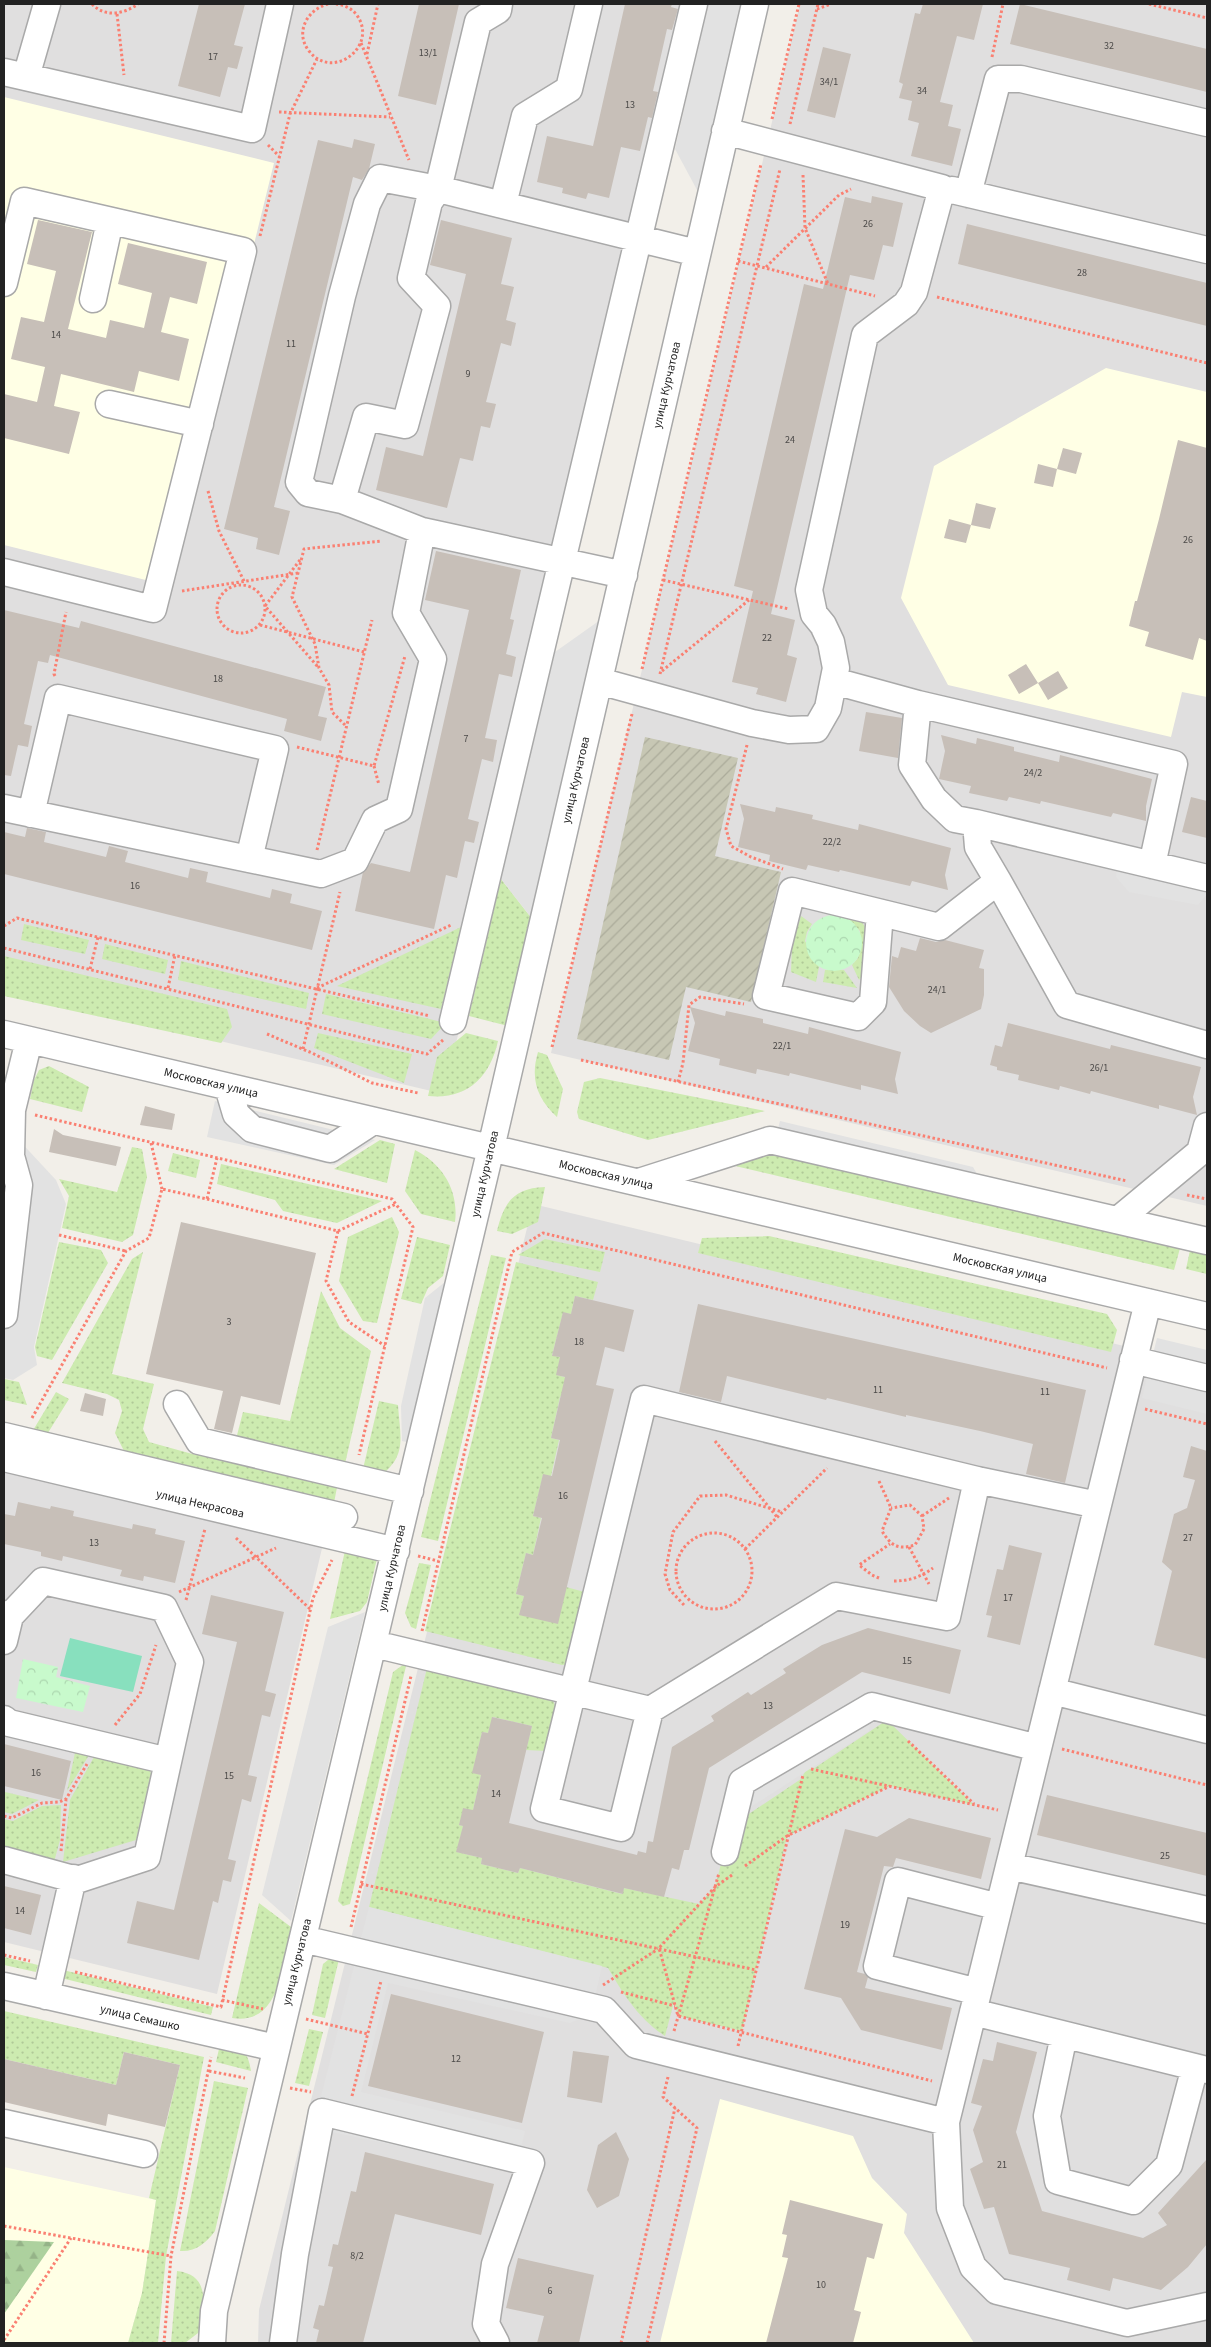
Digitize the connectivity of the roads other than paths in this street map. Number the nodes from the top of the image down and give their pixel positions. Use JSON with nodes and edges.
{"nodes":[{"id":1,"x":47,"y":4,"type":"edge"},
{"id":2,"x":280,"y":4,"type":"edge"},
{"id":3,"x":499,"y":4,"type":"edge"},
{"id":4,"x":589,"y":4,"type":"edge"},
{"id":5,"x":694,"y":4,"type":"edge"},
{"id":6,"x":755,"y":4,"type":"edge"},
{"id":7,"x":15,"y":74,"type":"edge"},
{"id":8,"x":1207,"y":123,"type":"edge"},
{"id":9,"x":726,"y":131,"type":"junction"},
{"id":10,"x":425,"y":186,"type":"junction"},
{"id":11,"x":942,"y":188,"type":"junction"},
{"id":12,"x":968,"y":194,"type":"junction"},
{"id":13,"x":503,"y":204,"type":"junction"},
{"id":14,"x":110,"y":221,"type":"junction"},
{"id":15,"x":637,"y":238,"type":"junction"},
{"id":16,"x":1207,"y":250,"type":"edge"},
{"id":17,"x":697,"y":253,"type":"junction"},
{"id":18,"x":4,"y":283,"type":"edge"},
{"id":19,"x":93,"y":299,"type":"dead end"},
{"id":20,"x":109,"y":404,"type":"dead end"},
{"id":21,"x":200,"y":424,"type":"junction"},
{"id":22,"x":342,"y":500,"type":"junction"},
{"id":23,"x":411,"y":526,"type":"junction"},
{"id":24,"x":561,"y":561,"type":"junction"},
{"id":25,"x":4,"y":572,"type":"edge"},
{"id":26,"x":624,"y":575,"type":"junction"},
{"id":27,"x":599,"y":681,"type":"junction"},
{"id":28,"x":834,"y":681,"type":"junction"},
{"id":29,"x":918,"y":704,"type":"junction"},
{"id":30,"x":4,"y":808,"type":"edge"},
{"id":31,"x":31,"y":814,"type":"junction"},
{"id":32,"x":976,"y":823,"type":"junction"},
{"id":33,"x":249,"y":859,"type":"junction"},
{"id":34,"x":1152,"y":865,"type":"junction"},
{"id":35,"x":1207,"y":878,"type":"edge"},
{"id":36,"x":998,"y":881,"type":"junction"},
{"id":37,"x":880,"y":913,"type":"junction"},
{"id":38,"x":453,"y":1021,"type":"road end"},
{"id":39,"x":4,"y":1034,"type":"edge"},
{"id":40,"x":29,"y":1040,"type":"junction"},
{"id":41,"x":1207,"y":1045,"type":"edge"},
{"id":42,"x":228,"y":1087,"type":"junction"},
{"id":43,"x":373,"y":1121,"type":"junction"},
{"id":44,"x":1207,"y":1126,"type":"edge"},
{"id":45,"x":491,"y":1148,"type":"junction"},
{"id":46,"x":638,"y":1182,"type":"junction"},
{"id":47,"x":1118,"y":1220,"type":"junction"},
{"id":48,"x":1207,"y":1241,"type":"edge"},
{"id":49,"x":1148,"y":1302,"type":"junction"},
{"id":50,"x":4,"y":1315,"type":"edge"},
{"id":51,"x":1207,"y":1316,"type":"edge"},
{"id":52,"x":1132,"y":1367,"type":"junction"},
{"id":53,"x":1207,"y":1378,"type":"edge"},
{"id":54,"x":177,"y":1404,"type":"dead end"},
{"id":55,"x":9,"y":1445,"type":"edge"},
{"id":56,"x":977,"y":1480,"type":"junction"},
{"id":57,"x":410,"y":1490,"type":"junction"},
{"id":58,"x":1098,"y":1506,"type":"junction"},
{"id":59,"x":344,"y":1517,"type":"dead end"},
{"id":60,"x":396,"y":1551,"type":"junction"},
{"id":61,"x":7,"y":1615,"type":"edge"},
{"id":62,"x":4,"y":1641,"type":"edge"},
{"id":63,"x":374,"y":1644,"type":"junction"},
{"id":64,"x":1052,"y":1691,"type":"junction"},
{"id":65,"x":573,"y":1692,"type":"junction"},
{"id":66,"x":650,"y":1710,"type":"junction"},
{"id":67,"x":4,"y":1719,"type":"edge"},
{"id":68,"x":1207,"y":1730,"type":"edge"},
{"id":69,"x":1038,"y":1746,"type":"junction"},
{"id":70,"x":168,"y":1761,"type":"junction"},
{"id":71,"x":725,"y":1852,"type":"road end"},
{"id":72,"x":4,"y":1860,"type":"edge"},
{"id":73,"x":1009,"y":1866,"type":"junction"},
{"id":74,"x":65,"y":1876,"type":"junction"},
{"id":75,"x":999,"y":1907,"type":"junction"},
{"id":76,"x":1207,"y":1910,"type":"edge"},
{"id":77,"x":303,"y":1939,"type":"junction"},
{"id":78,"x":4,"y":1986,"type":"edge"},
{"id":79,"x":46,"y":1996,"type":"junction"},
{"id":80,"x":976,"y":2002,"type":"junction"},
{"id":81,"x":1064,"y":2035,"type":"junction"},
{"id":82,"x":276,"y":2048,"type":"junction"},
{"id":83,"x":1201,"y":2068,"type":"edge"},
{"id":84,"x":946,"y":2122,"type":"junction"},
{"id":85,"x":4,"y":2123,"type":"edge"},
{"id":86,"x":144,"y":2154,"type":"dead end"},
{"id":87,"x":1207,"y":2306,"type":"edge"},
{"id":88,"x":212,"y":2343,"type":"edge"},
{"id":89,"x":283,"y":2343,"type":"edge"},
{"id":90,"x":496,"y":2343,"type":"edge"}],
"edges":[{"from":1,"to":7,"type":"street"},
{"from":2,"to":7,"type":"street"},
{"from":3,"to":10,"type":"street"},
{"from":4,"to":13,"type":"street"},
{"from":5,"to":15,"type":"street"},
{"from":6,"to":9,"type":"street","name":"улица Курчатова"},
{"from":8,"to":12,"type":"street"},
{"from":9,"to":11,"type":"street"},
{"from":9,"to":17,"type":"street","name":"улица Курчатова"},
{"from":10,"to":13,"type":"street"},
{"from":10,"to":22,"type":"street"},
{"from":10,"to":22,"type":"street"},
{"from":11,"to":12,"type":"street"},
{"from":11,"to":28,"type":"street"},
{"from":12,"to":16,"type":"street"},
{"from":13,"to":15,"type":"street"},
{"from":14,"to":18,"type":"street"},
{"from":14,"to":19,"type":"street"},
{"from":14,"to":21,"type":"street"},
{"from":15,"to":17,"type":"street"},
{"from":15,"to":24,"type":"street"},
{"from":17,"to":26,"type":"street","name":"улица Курчатова"},
{"from":20,"to":21,"type":"street"},
{"from":21,"to":25,"type":"street"},
{"from":22,"to":23,"type":"street"},
{"from":23,"to":24,"type":"street"},
{"from":23,"to":33,"type":"street"},
{"from":24,"to":26,"type":"street"},
{"from":24,"to":38,"type":"street"},
{"from":26,"to":27,"type":"street","name":"улица Курчатова"},
{"from":27,"to":28,"type":"street"},
{"from":27,"to":45,"type":"street","name":"улица Курчатова"},
{"from":28,"to":29,"type":"street"},
{"from":29,"to":32,"type":"street"},
{"from":29,"to":34,"type":"street"},
{"from":30,"to":31,"type":"street"},
{"from":31,"to":33,"type":"street"},
{"from":31,"to":33,"type":"street"},
{"from":32,"to":34,"type":"street"},
{"from":32,"to":36,"type":"street"},
{"from":34,"to":35,"type":"street"},
{"from":36,"to":37,"type":"street"},
{"from":36,"to":41,"type":"street"},
{"from":37,"to":37,"type":"street"},
{"from":39,"to":40,"type":"street","name":"Московская улица"},
{"from":40,"to":42,"type":"street","name":"Московская улица"},
{"from":40,"to":50,"type":"street"},
{"from":42,"to":43,"type":"street","name":"Московская улица"},
{"from":42,"to":43,"type":"street"},
{"from":43,"to":45,"type":"street","name":"Московская улица"},
{"from":44,"to":47,"type":"street"},
{"from":45,"to":46,"type":"street","name":"Московская улица"},
{"from":45,"to":57,"type":"street","name":"улица Курчатова"},
{"from":46,"to":47,"type":"street"},
{"from":46,"to":49,"type":"street","name":"Московская улица"},
{"from":47,"to":48,"type":"street"},
{"from":49,"to":51,"type":"street","name":"Московская улица"},
{"from":49,"to":52,"type":"street"},
{"from":52,"to":53,"type":"street"},
{"from":52,"to":58,"type":"street"},
{"from":54,"to":57,"type":"street"},
{"from":55,"to":59,"type":"street","name":"улица Некрасова"},
{"from":55,"to":60,"type":"street","name":"улица Некрасова"},
{"from":56,"to":58,"type":"street"},
{"from":56,"to":65,"type":"street"},
{"from":56,"to":66,"type":"street"},
{"from":57,"to":60,"type":"street","name":"улица Курчатова"},
{"from":58,"to":64,"type":"street"},
{"from":60,"to":63,"type":"street","name":"улица Курчатова"},
{"from":61,"to":62,"type":"street"},
{"from":61,"to":70,"type":"street"},
{"from":63,"to":65,"type":"street"},
{"from":63,"to":77,"type":"street","name":"улица Курчатова"},
{"from":64,"to":68,"type":"street"},
{"from":64,"to":69,"type":"street"},
{"from":65,"to":66,"type":"street"},
{"from":65,"to":66,"type":"street"},
{"from":67,"to":70,"type":"street"},
{"from":69,"to":71,"type":"street"},
{"from":69,"to":73,"type":"street"},
{"from":70,"to":74,"type":"street"},
{"from":72,"to":74,"type":"street"},
{"from":73,"to":75,"type":"street"},
{"from":73,"to":76,"type":"street"},
{"from":74,"to":79,"type":"street"},
{"from":75,"to":80,"type":"street"},
{"from":75,"to":80,"type":"street"},
{"from":77,"to":82,"type":"street","name":"улица Курчатова"},
{"from":77,"to":84,"type":"street"},
{"from":78,"to":79,"type":"street","name":"улица Семашко"},
{"from":79,"to":82,"type":"street","name":"улица Семашко"},
{"from":80,"to":81,"type":"street"},
{"from":80,"to":84,"type":"street"},
{"from":81,"to":83,"type":"street"},
{"from":81,"to":83,"type":"street"},
{"from":82,"to":88,"type":"street","name":"улица Курчатова"},
{"from":84,"to":87,"type":"street"},
{"from":85,"to":86,"type":"street"},
{"from":89,"to":90,"type":"street"}]}
